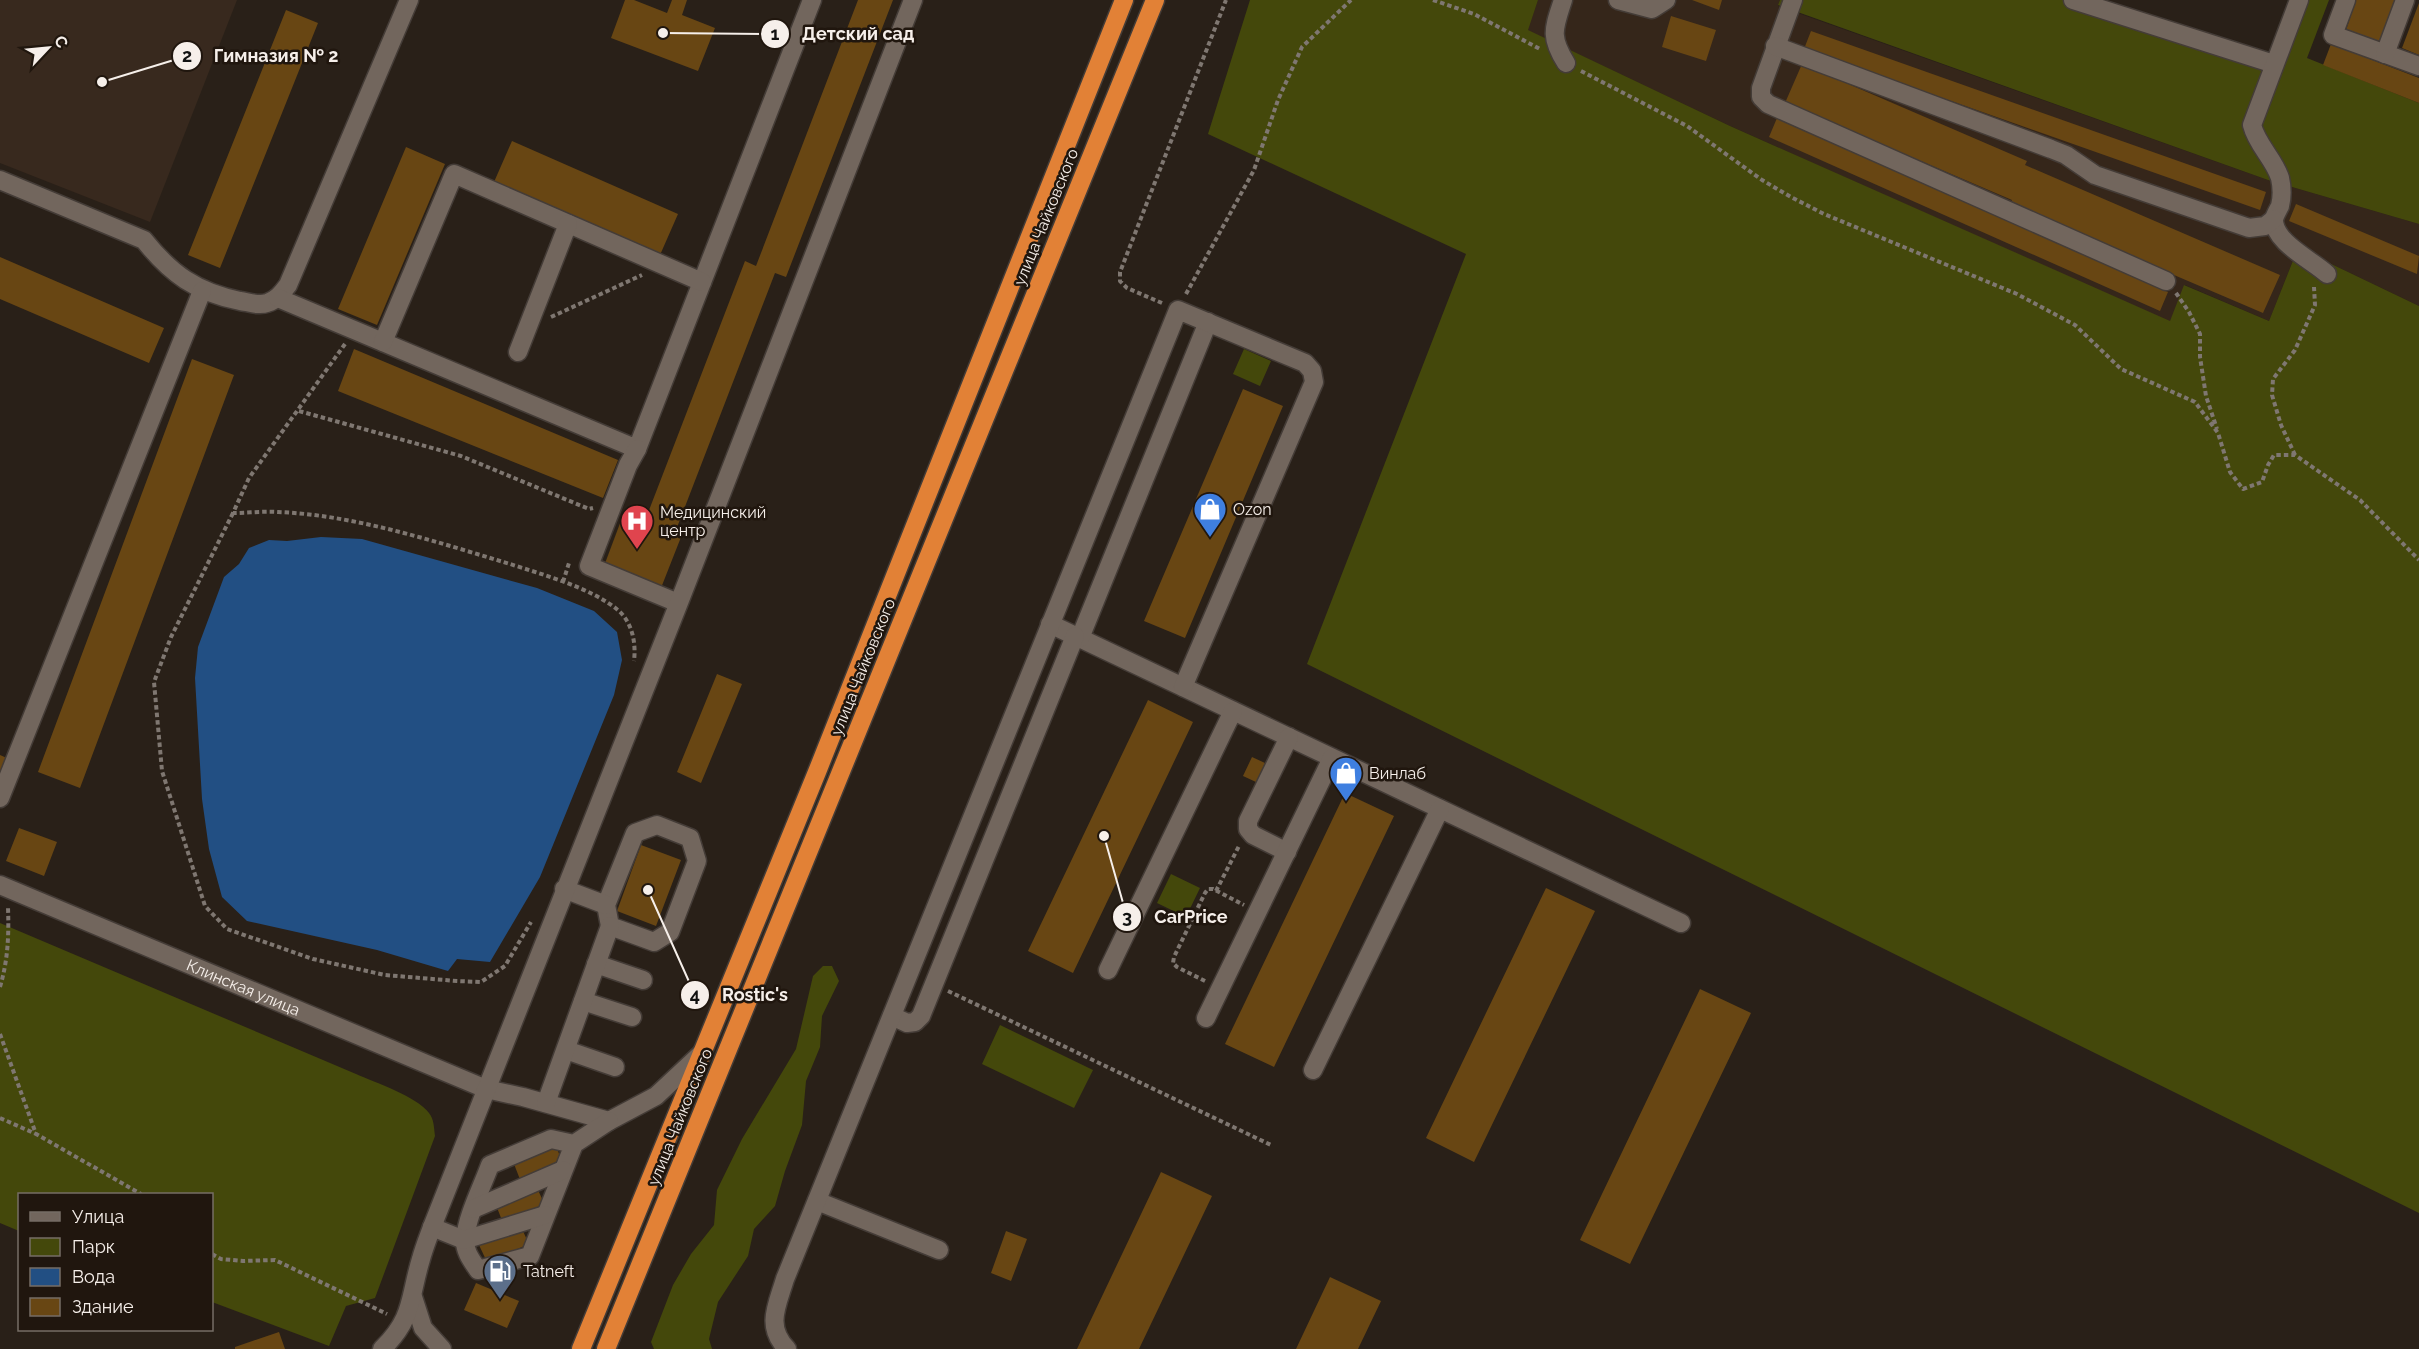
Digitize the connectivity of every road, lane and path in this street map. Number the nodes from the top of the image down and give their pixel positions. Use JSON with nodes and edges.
{"nodes":[{"id":1,"x":408,"y":0,"type":"edge"},
{"id":2,"x":813,"y":0,"type":"edge"},
{"id":3,"x":913,"y":0,"type":"edge"},
{"id":4,"x":1124,"y":0,"type":"edge"},
{"id":5,"x":1155,"y":0,"type":"edge"},
{"id":6,"x":1226,"y":0,"type":"edge"},
{"id":7,"x":1351,"y":0,"type":"edge"},
{"id":8,"x":1433,"y":0,"type":"edge"},
{"id":9,"x":1563,"y":0,"type":"edge"},
{"id":10,"x":1618,"y":0,"type":"edge"},
{"id":11,"x":1666,"y":0,"type":"edge"},
{"id":12,"x":1793,"y":0,"type":"edge"},
{"id":13,"x":2073,"y":0,"type":"edge"},
{"id":14,"x":2299,"y":0,"type":"edge"},
{"id":15,"x":2346,"y":0,"type":"edge"},
{"id":16,"x":2405,"y":0,"type":"edge"},
{"id":17,"x":1775,"y":46,"type":"junction"},
{"id":18,"x":2385,"y":54,"type":"junction"},
{"id":19,"x":1566,"y":63,"type":"junction"},
{"id":20,"x":2274,"y":64,"type":"junction"},
{"id":21,"x":2419,"y":66,"type":"edge"},
{"id":22,"x":0,"y":180,"type":"edge"},
{"id":23,"x":2274,"y":219,"type":"junction"},
{"id":24,"x":568,"y":224,"type":"junction"},
{"id":25,"x":2313,"y":260,"type":"junction"},
{"id":26,"x":662,"y":266,"type":"junction"},
{"id":27,"x":2327,"y":274,"type":"dead end"},
{"id":28,"x":2166,"y":281,"type":"joint"},
{"id":29,"x":702,"y":282,"type":"junction"},
{"id":30,"x":202,"y":291,"type":"junction"},
{"id":31,"x":278,"y":298,"type":"junction"},
{"id":32,"x":1178,"y":310,"type":"junction"},
{"id":33,"x":1208,"y":322,"type":"junction"},
{"id":34,"x":528,"y":328,"type":"junction"},
{"id":35,"x":358,"y":331,"type":"junction"},
{"id":36,"x":383,"y":342,"type":"junction"},
{"id":37,"x":518,"y":352,"type":"dead end"},
{"id":38,"x":299,"y":411,"type":"junction"},
{"id":39,"x":2218,"y":433,"type":"junction"},
{"id":40,"x":637,"y":449,"type":"junction"},
{"id":41,"x":2295,"y":455,"type":"junction"},
{"id":42,"x":612,"y":506,"type":"junction"},
{"id":43,"x":233,"y":513,"type":"junction"},
{"id":44,"x":2419,"y":560,"type":"edge"},
{"id":45,"x":678,"y":603,"type":"junction"},
{"id":46,"x":1050,"y":624,"type":"junction"},
{"id":47,"x":1077,"y":637,"type":"junction"},
{"id":48,"x":633,"y":668,"type":"dead end"},
{"id":49,"x":1183,"y":687,"type":"junction"},
{"id":50,"x":1233,"y":711,"type":"junction"},
{"id":51,"x":1289,"y":737,"type":"junction"},
{"id":52,"x":1332,"y":758,"type":"junction"},
{"id":53,"x":0,"y":798,"type":"edge"},
{"id":54,"x":1440,"y":808,"type":"junction"},
{"id":55,"x":1248,"y":829,"type":"junction"},
{"id":56,"x":1287,"y":852,"type":"junction"},
{"id":57,"x":4,"y":886,"type":"edge"},
{"id":58,"x":564,"y":889,"type":"junction"},
{"id":59,"x":1216,"y":891,"type":"junction"},
{"id":60,"x":606,"y":905,"type":"junction"},
{"id":61,"x":1258,"y":912,"type":"junction"},
{"id":62,"x":536,"y":914,"type":"dead end"},
{"id":63,"x":1680,"y":923,"type":"dead end"},
{"id":64,"x":610,"y":926,"type":"junction"},
{"id":65,"x":596,"y":964,"type":"junction"},
{"id":66,"x":1107,"y":970,"type":"dead end"},
{"id":67,"x":643,"y":980,"type":"dead end"},
{"id":68,"x":934,"y":984,"type":"junction"},
{"id":69,"x":0,"y":987,"type":"edge"},
{"id":70,"x":1221,"y":988,"type":"junction"},
{"id":71,"x":583,"y":1001,"type":"junction"},
{"id":72,"x":892,"y":1016,"type":"junction"},
{"id":73,"x":632,"y":1017,"type":"dead end"},
{"id":74,"x":1206,"y":1018,"type":"dead end"},
{"id":75,"x":0,"y":1034,"type":"edge"},
{"id":76,"x":566,"y":1050,"type":"junction"},
{"id":77,"x":703,"y":1052,"type":"junction"},
{"id":78,"x":615,"y":1067,"type":"dead end"},
{"id":79,"x":1313,"y":1070,"type":"dead end"},
{"id":80,"x":486,"y":1089,"type":"junction"},
{"id":81,"x":546,"y":1103,"type":"junction"},
{"id":82,"x":0,"y":1118,"type":"edge"},
{"id":83,"x":609,"y":1121,"type":"junction"},
{"id":84,"x":36,"y":1134,"type":"junction"},
{"id":85,"x":574,"y":1144,"type":"junction"},
{"id":86,"x":1271,"y":1145,"type":"dead end"},
{"id":87,"x":563,"y":1170,"type":"junction"},
{"id":88,"x":139,"y":1193,"type":"edge"},
{"id":89,"x":817,"y":1201,"type":"junction"},
{"id":90,"x":473,"y":1209,"type":"junction"},
{"id":91,"x":545,"y":1215,"type":"junction"},
{"id":92,"x":432,"y":1227,"type":"junction"},
{"id":93,"x":464,"y":1240,"type":"junction"},
{"id":94,"x":939,"y":1250,"type":"dead end"},
{"id":95,"x":213,"y":1255,"type":"edge"},
{"id":96,"x":413,"y":1297,"type":"junction"},
{"id":97,"x":404,"y":1322,"type":"junction"},
{"id":98,"x":382,"y":1349,"type":"edge"},
{"id":99,"x":442,"y":1349,"type":"edge"},
{"id":100,"x":581,"y":1349,"type":"edge"},
{"id":101,"x":606,"y":1349,"type":"edge"},
{"id":102,"x":787,"y":1349,"type":"edge"}],
"edges":[{"from":1,"to":31,"type":"street"},
{"from":2,"to":29,"type":"street"},
{"from":3,"to":45,"type":"street"},
{"from":4,"to":77,"type":"highway","name":"улица Чайковского"},
{"from":5,"to":101,"type":"highway","name":"улица Чайковского"},
{"from":6,"to":32,"type":"path"},
{"from":7,"to":32,"type":"path"},
{"from":8,"to":19,"type":"path"},
{"from":9,"to":19,"type":"street"},
{"from":10,"to":11,"type":"street"},
{"from":12,"to":17,"type":"street"},
{"from":13,"to":20,"type":"street"},
{"from":14,"to":20,"type":"street"},
{"from":15,"to":18,"type":"street"},
{"from":16,"to":18,"type":"street"},
{"from":17,"to":23,"type":"street"},
{"from":17,"to":28,"type":"street"},
{"from":18,"to":21,"type":"street"},
{"from":19,"to":39,"type":"path"},
{"from":20,"to":23,"type":"street"},
{"from":22,"to":30,"type":"street"},
{"from":23,"to":25,"type":"street"},
{"from":24,"to":26,"type":"street"},
{"from":24,"to":34,"type":"street"},
{"from":24,"to":36,"type":"street"},
{"from":25,"to":27,"type":"street"},
{"from":25,"to":41,"type":"path"},
{"from":26,"to":29,"type":"street"},
{"from":26,"to":34,"type":"path"},
{"from":28,"to":39,"type":"path"},
{"from":29,"to":40,"type":"street"},
{"from":30,"to":31,"type":"street"},
{"from":30,"to":53,"type":"street"},
{"from":31,"to":35,"type":"street"},
{"from":32,"to":33,"type":"street"},
{"from":32,"to":46,"type":"street"},
{"from":33,"to":47,"type":"street"},
{"from":33,"to":49,"type":"street"},
{"from":34,"to":37,"type":"street"},
{"from":35,"to":36,"type":"street"},
{"from":35,"to":38,"type":"path"},
{"from":36,"to":40,"type":"street"},
{"from":38,"to":42,"type":"path"},
{"from":38,"to":43,"type":"path"},
{"from":39,"to":41,"type":"path"},
{"from":40,"to":42,"type":"street"},
{"from":41,"to":44,"type":"path"},
{"from":42,"to":45,"type":"street"},
{"from":43,"to":48,"type":"path"},
{"from":43,"to":62,"type":"path"},
{"from":45,"to":58,"type":"street"},
{"from":46,"to":47,"type":"street"},
{"from":46,"to":72,"type":"street"},
{"from":47,"to":49,"type":"street"},
{"from":47,"to":68,"type":"street"},
{"from":49,"to":50,"type":"street"},
{"from":50,"to":51,"type":"street"},
{"from":50,"to":66,"type":"street"},
{"from":51,"to":52,"type":"street"},
{"from":51,"to":55,"type":"street"},
{"from":52,"to":54,"type":"street"},
{"from":52,"to":56,"type":"street"},
{"from":54,"to":63,"type":"street"},
{"from":54,"to":79,"type":"street"},
{"from":55,"to":56,"type":"street"},
{"from":55,"to":59,"type":"path"},
{"from":56,"to":61,"type":"street"},
{"from":57,"to":69,"type":"path"},
{"from":57,"to":80,"type":"street","name":"Клинская улица"},
{"from":58,"to":60,"type":"street"},
{"from":58,"to":80,"type":"street"},
{"from":59,"to":61,"type":"path"},
{"from":59,"to":70,"type":"path"},
{"from":60,"to":64,"type":"street"},
{"from":60,"to":64,"type":"street"},
{"from":61,"to":70,"type":"street"},
{"from":64,"to":65,"type":"street"},
{"from":65,"to":67,"type":"street"},
{"from":65,"to":71,"type":"street"},
{"from":68,"to":72,"type":"street"},
{"from":68,"to":86,"type":"path"},
{"from":70,"to":74,"type":"street"},
{"from":71,"to":73,"type":"street"},
{"from":71,"to":76,"type":"street"},
{"from":72,"to":89,"type":"street"},
{"from":75,"to":84,"type":"path"},
{"from":76,"to":78,"type":"street"},
{"from":76,"to":81,"type":"street"},
{"from":77,"to":83,"type":"street"},
{"from":77,"to":100,"type":"highway","name":"улица Чайковского"},
{"from":80,"to":81,"type":"street","name":"Клинская улица"},
{"from":80,"to":92,"type":"street"},
{"from":81,"to":83,"type":"street","name":"Клинская улица"},
{"from":82,"to":84,"type":"path"},
{"from":83,"to":85,"type":"street"},
{"from":84,"to":88,"type":"path"},
{"from":85,"to":87,"type":"street"},
{"from":85,"to":90,"type":"street"},
{"from":87,"to":90,"type":"street"},
{"from":87,"to":91,"type":"street"},
{"from":89,"to":94,"type":"street"},
{"from":89,"to":102,"type":"street"},
{"from":90,"to":93,"type":"street"},
{"from":91,"to":93,"type":"street"},
{"from":91,"to":93,"type":"street"},
{"from":92,"to":93,"type":"street"},
{"from":92,"to":96,"type":"street"},
{"from":95,"to":97,"type":"path"},
{"from":96,"to":97,"type":"street"},
{"from":96,"to":99,"type":"street"},
{"from":97,"to":98,"type":"street"}]}
